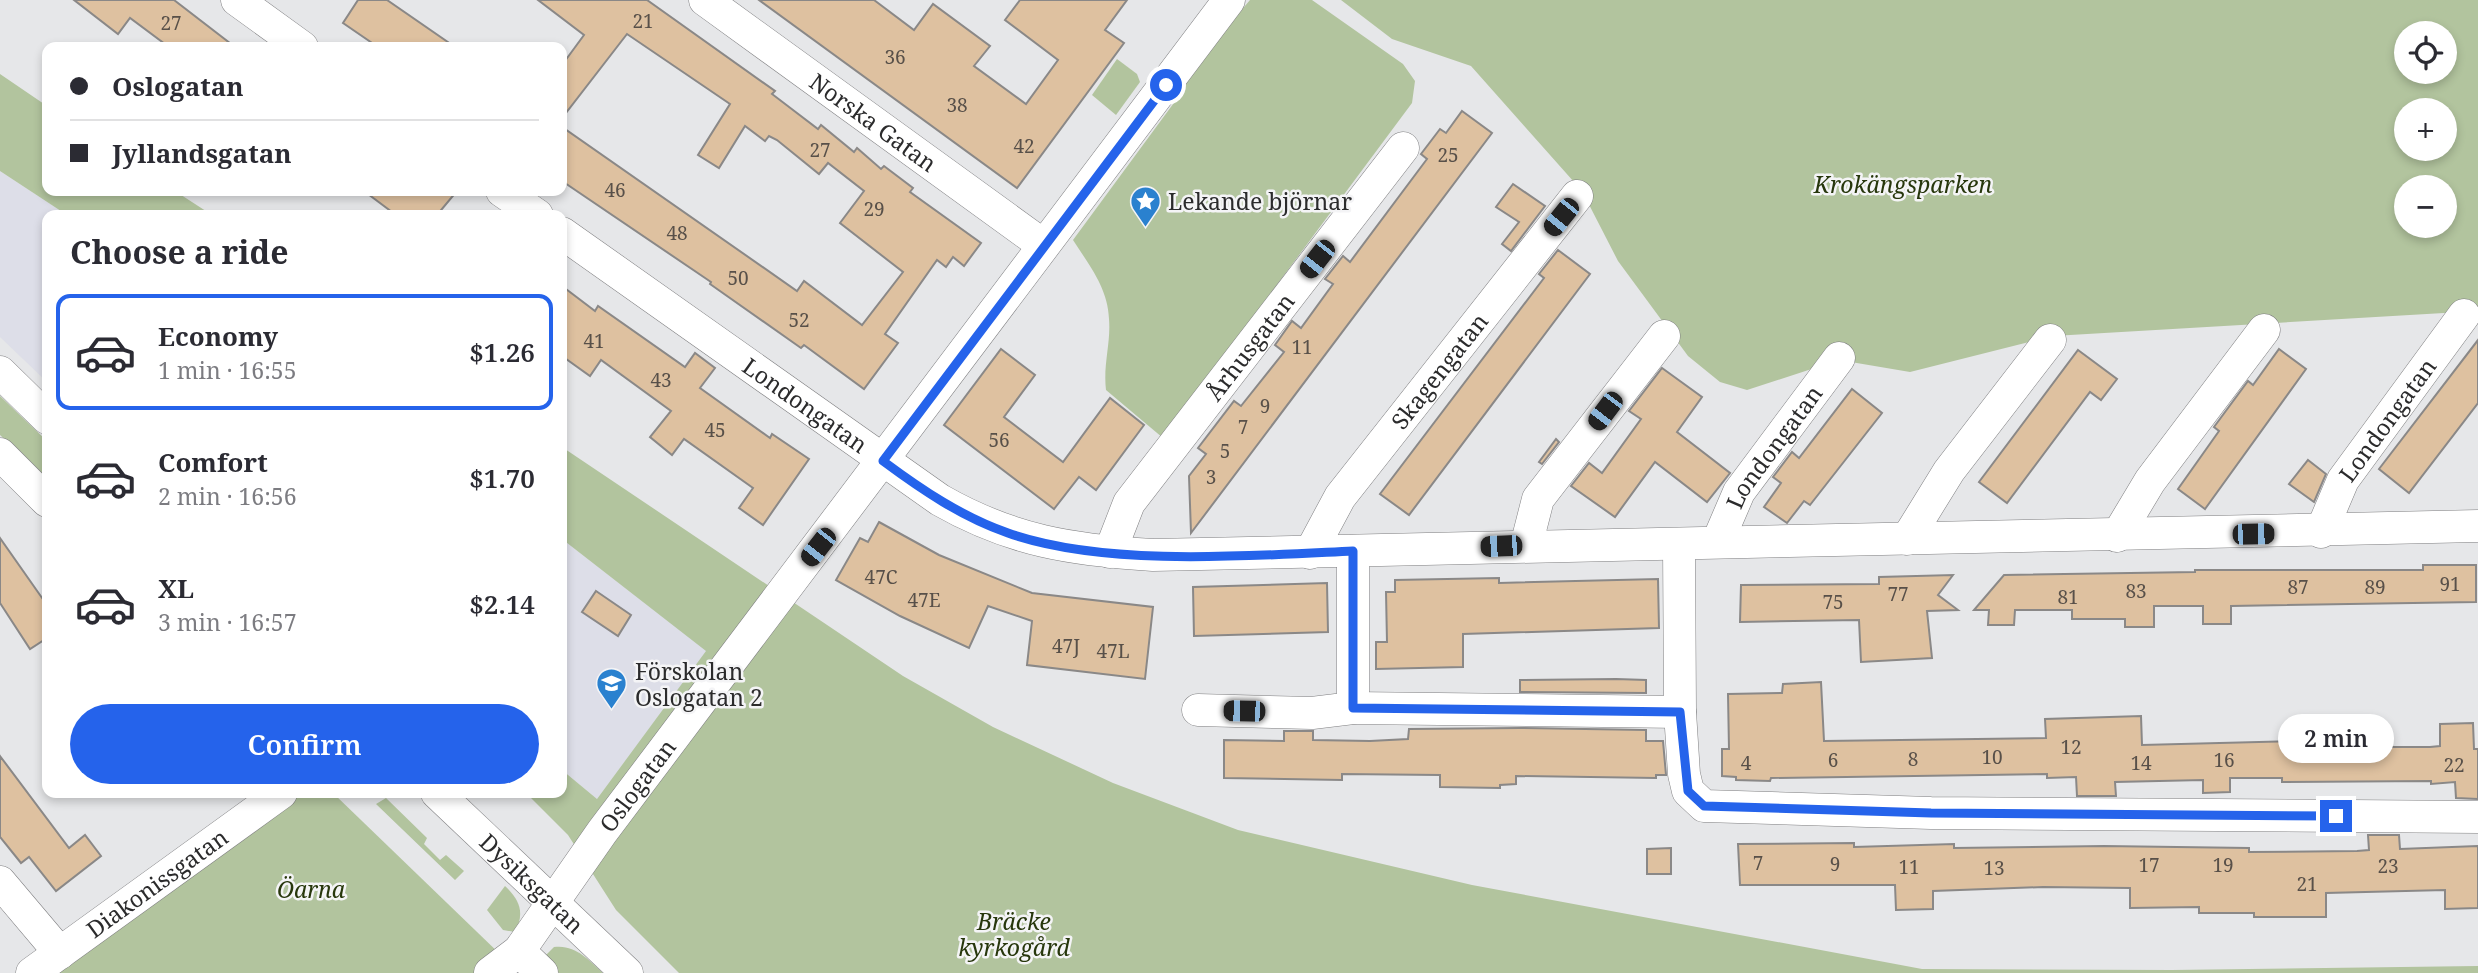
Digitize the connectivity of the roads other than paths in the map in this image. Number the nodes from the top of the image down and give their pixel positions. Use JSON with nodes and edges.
{"nodes":[{"id":1,"x":237,"y":0,"type":"edge"},
{"id":2,"x":1229,"y":0,"type":"edge"},
{"id":3,"x":714,"y":3,"type":"edge"},
{"id":4,"x":295,"y":42,"type":"edge"},
{"id":5,"x":1403,"y":148,"type":"dead end"},
{"id":6,"x":509,"y":196,"type":"edge"},
{"id":7,"x":1577,"y":196,"type":"dead end"},
{"id":8,"x":530,"y":210,"type":"edge"},
{"id":9,"x":567,"y":237,"type":"edge"},
{"id":10,"x":1043,"y":245,"type":"junction"},
{"id":11,"x":2464,"y":315,"type":"dead end"},
{"id":12,"x":2264,"y":330,"type":"dead end"},
{"id":13,"x":1664,"y":336,"type":"dead end"},
{"id":14,"x":2050,"y":340,"type":"dead end"},
{"id":15,"x":1839,"y":358,"type":"dead end"},
{"id":16,"x":0,"y":373,"type":"edge"},
{"id":17,"x":42,"y":413,"type":"edge"},
{"id":18,"x":0,"y":454,"type":"edge"},
{"id":19,"x":883,"y":461,"type":"junction"},
{"id":20,"x":42,"y":496,"type":"edge"},
{"id":21,"x":2478,"y":526,"type":"edge"},
{"id":22,"x":2321,"y":532,"type":"junction"},
{"id":23,"x":2117,"y":536,"type":"junction"},
{"id":24,"x":1907,"y":539,"type":"junction"},
{"id":25,"x":1718,"y":541,"type":"junction"},
{"id":26,"x":1679,"y":544,"type":"junction"},
{"id":27,"x":1525,"y":546,"type":"junction"},
{"id":28,"x":1353,"y":551,"type":"junction"},
{"id":29,"x":1110,"y":552,"type":"junction"},
{"id":30,"x":1310,"y":553,"type":"junction"},
{"id":31,"x":1353,"y":708,"type":"junction"},
{"id":32,"x":1198,"y":710,"type":"dead end"},
{"id":33,"x":1680,"y":712,"type":"junction"},
{"id":34,"x":274,"y":798,"type":"edge"},
{"id":35,"x":442,"y":798,"type":"edge"},
{"id":36,"x":2478,"y":817,"type":"edge"},
{"id":37,"x":0,"y":882,"type":"edge"},
{"id":38,"x":552,"y":901,"type":"junction"},
{"id":39,"x":519,"y":951,"type":"junction"},
{"id":40,"x":60,"y":953,"type":"junction"},
{"id":41,"x":32,"y":973,"type":"edge"},
{"id":42,"x":490,"y":973,"type":"edge"},
{"id":43,"x":542,"y":973,"type":"edge"},
{"id":44,"x":627,"y":973,"type":"edge"}],
"edges":[{"from":1,"to":4,"type":"street"},
{"from":2,"to":10,"type":"street","name":"Oslogatan"},
{"from":3,"to":10,"type":"street","name":"Norska Gatan"},
{"from":5,"to":29,"type":"street","name":"Århusgatan"},
{"from":6,"to":8,"type":"street"},
{"from":7,"to":30,"type":"street","name":"Skagengatan"},
{"from":9,"to":19,"type":"street","name":"Londongatan"},
{"from":10,"to":19,"type":"street","name":"Oslogatan"},
{"from":11,"to":22,"type":"street","name":"Londongatan"},
{"from":12,"to":23,"type":"street"},
{"from":13,"to":27,"type":"street"},
{"from":14,"to":24,"type":"street"},
{"from":15,"to":25,"type":"street","name":"Londongatan"},
{"from":16,"to":17,"type":"street"},
{"from":18,"to":20,"type":"street"},
{"from":19,"to":29,"type":"street","name":"Londongatan"},
{"from":19,"to":38,"type":"street","name":"Oslogatan"},
{"from":21,"to":22,"type":"street","name":"Londongatan"},
{"from":22,"to":23,"type":"street","name":"Londongatan"},
{"from":23,"to":24,"type":"street","name":"Londongatan"},
{"from":24,"to":25,"type":"street","name":"Londongatan"},
{"from":25,"to":26,"type":"street","name":"Londongatan"},
{"from":26,"to":27,"type":"street","name":"Londongatan"},
{"from":26,"to":33,"type":"street"},
{"from":27,"to":28,"type":"street","name":"Londongatan"},
{"from":28,"to":30,"type":"street","name":"Londongatan"},
{"from":28,"to":31,"type":"street"},
{"from":29,"to":30,"type":"street","name":"Londongatan"},
{"from":31,"to":32,"type":"street"},
{"from":31,"to":33,"type":"street"},
{"from":33,"to":36,"type":"street"},
{"from":34,"to":40,"type":"street","name":"Diakonissgatan"},
{"from":35,"to":38,"type":"street","name":"Dysiksgatan"},
{"from":37,"to":40,"type":"street"},
{"from":38,"to":39,"type":"street","name":"Oslogatan"},
{"from":38,"to":44,"type":"street","name":"Dysiksgatan"},
{"from":39,"to":42,"type":"street","name":"Oslogatan"},
{"from":39,"to":43,"type":"street"},
{"from":40,"to":41,"type":"street","name":"Diakonissgatan"}]}
